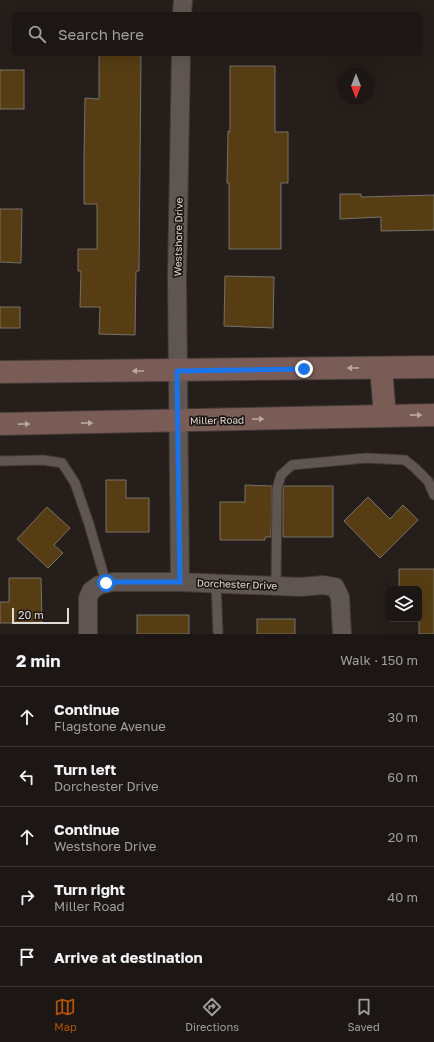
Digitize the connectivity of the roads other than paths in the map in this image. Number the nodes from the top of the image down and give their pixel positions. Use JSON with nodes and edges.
{"nodes":[{"id":1,"x":183,"y":0,"type":"edge"},
{"id":2,"x":182,"y":12,"type":"edge"},
{"id":3,"x":181,"y":56,"type":"edge"},
{"id":4,"x":434,"y":367,"type":"edge"},
{"id":5,"x":381,"y":368,"type":"junction"},
{"id":6,"x":177,"y":371,"type":"junction"},
{"id":7,"x":0,"y":372,"type":"edge"},
{"id":8,"x":434,"y":415,"type":"edge"},
{"id":9,"x":385,"y":416,"type":"junction"},
{"id":10,"x":178,"y":421,"type":"junction"},
{"id":11,"x":0,"y":424,"type":"edge"},
{"id":12,"x":0,"y":461,"type":"edge"},
{"id":13,"x":434,"y":495,"type":"edge"},
{"id":14,"x":180,"y":582,"type":"junction"},
{"id":15,"x":106,"y":583,"type":"junction"},
{"id":16,"x":216,"y":583,"type":"junction"},
{"id":17,"x":276,"y":586,"type":"junction"},
{"id":18,"x":88,"y":634,"type":"edge"},
{"id":19,"x":218,"y":634,"type":"edge"},
{"id":20,"x":342,"y":634,"type":"edge"}],
"edges":[{"from":1,"to":2,"type":"street"},
{"from":3,"to":6,"type":"street","name":"Westshore Drive"},
{"from":4,"to":5,"type":"main road"},
{"from":5,"to":6,"type":"main road","one_way":true},
{"from":5,"to":9,"type":"main road"},
{"from":6,"to":7,"type":"main road","one_way":true},
{"from":6,"to":10,"type":"street","name":"Westshore Drive"},
{"from":9,"to":8,"type":"main road","name":"Miller Road","one_way":true},
{"from":10,"to":9,"type":"main road","name":"Miller Road","one_way":true},
{"from":11,"to":10,"type":"main road","name":"Miller Road","one_way":true},
{"from":10,"to":14,"type":"street"},
{"from":12,"to":15,"type":"lane"},
{"from":13,"to":17,"type":"lane"},
{"from":14,"to":15,"type":"street","name":"Dorchester Drive"},
{"from":14,"to":16,"type":"street","name":"Dorchester Drive"},
{"from":15,"to":18,"type":"street"},
{"from":16,"to":17,"type":"street","name":"Dorchester Drive"},
{"from":16,"to":19,"type":"lane"},
{"from":17,"to":20,"type":"street","name":"Dorchester Drive"}]}
